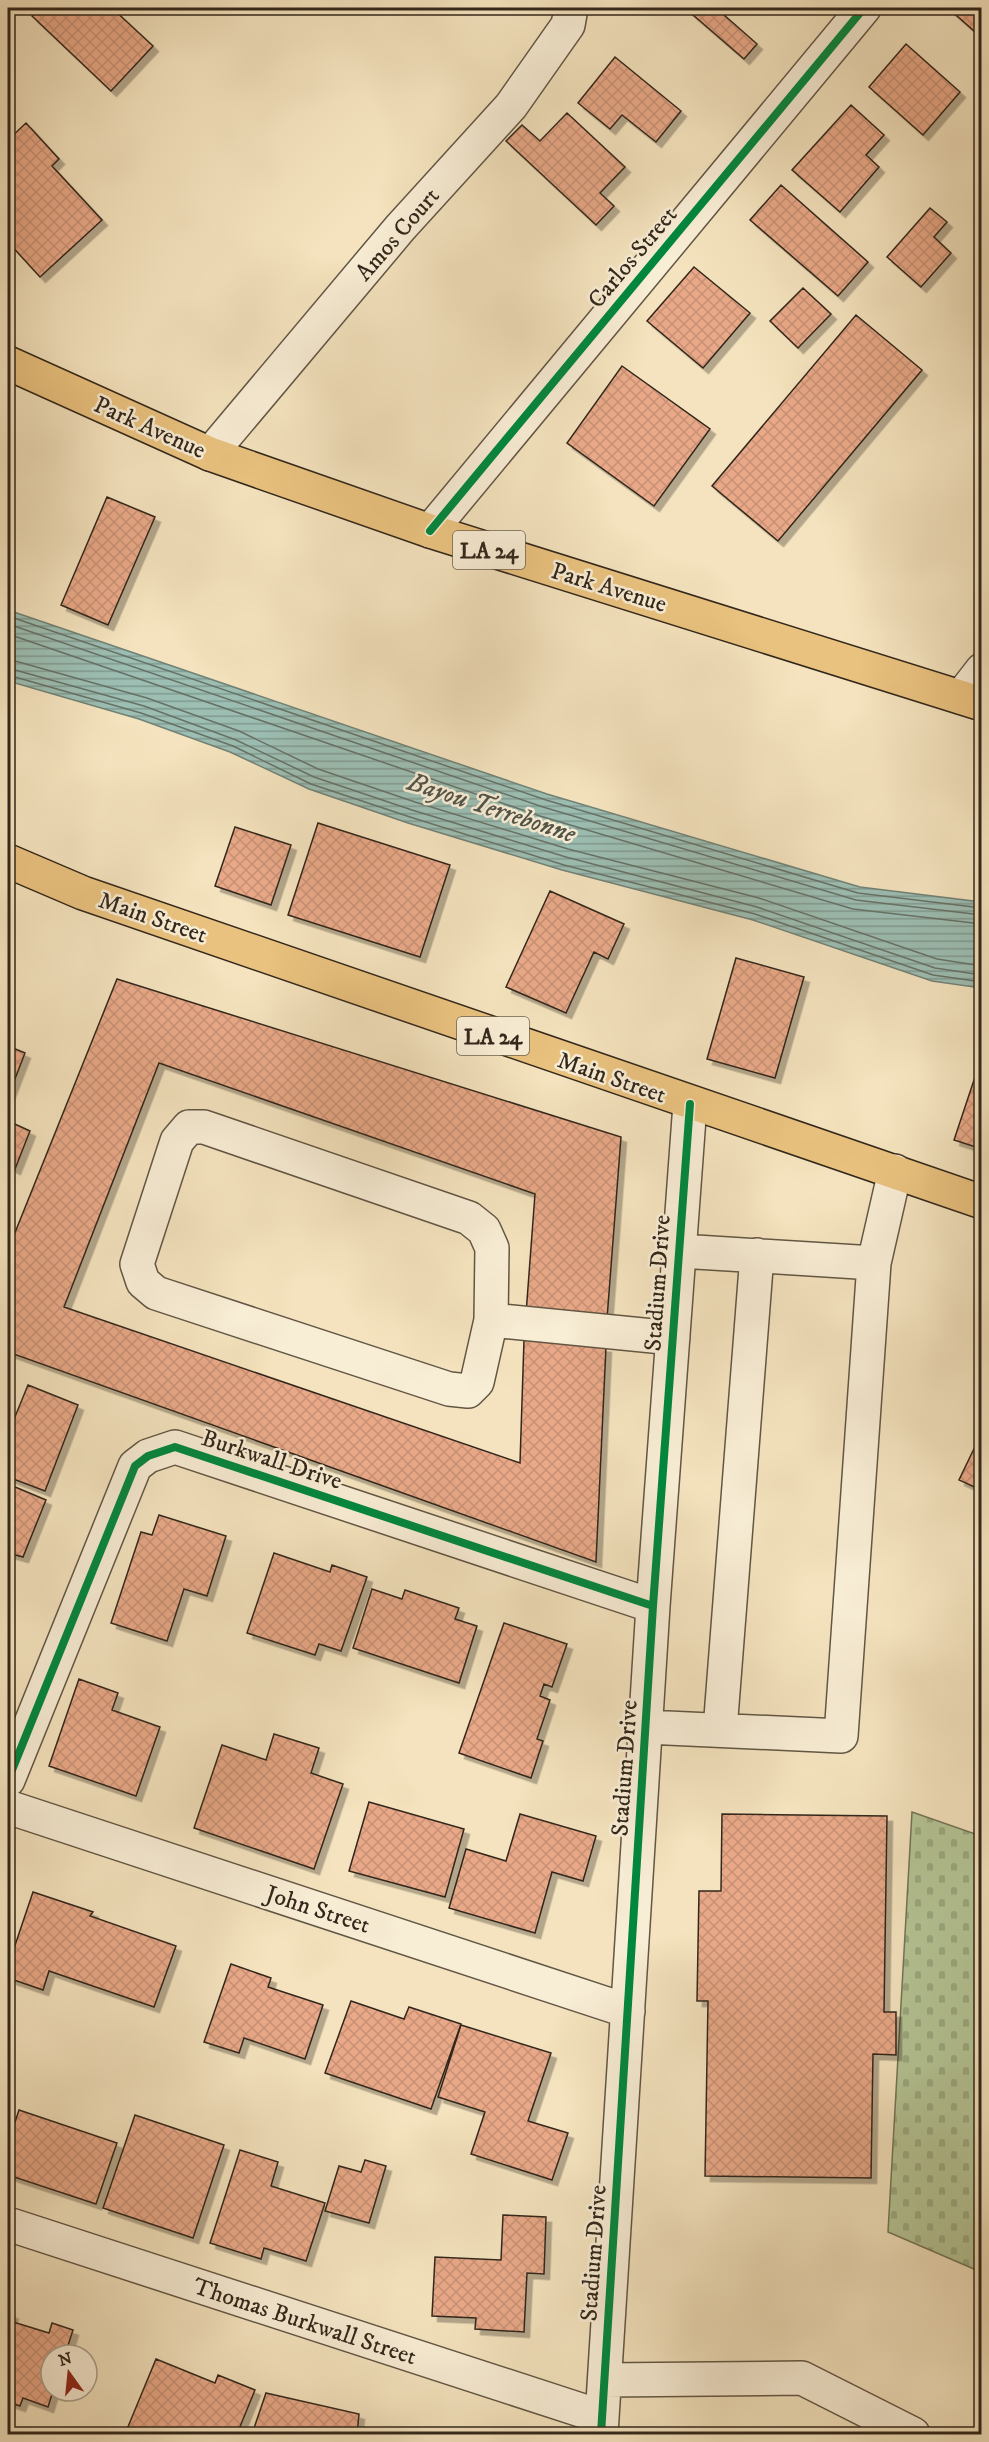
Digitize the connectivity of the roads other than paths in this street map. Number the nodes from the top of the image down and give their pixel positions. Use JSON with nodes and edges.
{"nodes":[{"id":1,"x":571,"y":8,"type":"edge"},
{"id":2,"x":864,"y":8,"type":"edge"},
{"id":3,"x":8,"y":363,"type":"edge"},
{"id":4,"x":210,"y":454,"type":"junction"},
{"id":5,"x":430,"y":531,"type":"junction"},
{"id":6,"x":981,"y":670,"type":"edge"},
{"id":7,"x":971,"y":701,"type":"edge"},
{"id":8,"x":8,"y":861,"type":"edge"},
{"id":9,"x":690,"y":1104,"type":"junction"},
{"id":10,"x":895,"y":1171,"type":"junction"},
{"id":11,"x":981,"y":1202,"type":"edge"},
{"id":12,"x":680,"y":1251,"type":"junction"},
{"id":13,"x":757,"y":1255,"type":"junction"},
{"id":14,"x":874,"y":1263,"type":"junction"},
{"id":15,"x":491,"y":1320,"type":"junction"},
{"id":16,"x":673,"y":1338,"type":"junction"},
{"id":17,"x":653,"y":1606,"type":"junction"},
{"id":18,"x":646,"y":1727,"type":"junction"},
{"id":19,"x":720,"y":1730,"type":"junction"},
{"id":20,"x":8,"y":1780,"type":"edge"},
{"id":21,"x":8,"y":1807,"type":"edge"},
{"id":22,"x":628,"y":2012,"type":"junction"},
{"id":23,"x":8,"y":2224,"type":"edge"},
{"id":24,"x":604,"y":2380,"type":"junction"},
{"id":25,"x":602,"y":2426,"type":"edge"},
{"id":26,"x":913,"y":2434,"type":"edge"}],
"edges":[{"from":1,"to":4,"type":"street","name":"Amos Court"},
{"from":2,"to":5,"type":"street","name":"Carlos Street"},
{"from":3,"to":4,"type":"main road","name":"Park Avenue","number":"LA 24"},
{"from":4,"to":5,"type":"main road","name":"Park Avenue","number":"LA 24"},
{"from":5,"to":7,"type":"main road","name":"Park Avenue","number":"LA 24"},
{"from":6,"to":7,"type":"street"},
{"from":8,"to":9,"type":"main road","name":"Main Street","number":"LA 24"},
{"from":9,"to":10,"type":"main road","name":"Main Street","number":"LA 24"},
{"from":9,"to":12,"type":"street","name":"Stadium Drive"},
{"from":10,"to":11,"type":"main road","name":"Main Street","number":"LA 24"},
{"from":10,"to":14,"type":"street"},
{"from":12,"to":13,"type":"street"},
{"from":12,"to":16,"type":"street","name":"Stadium Drive"},
{"from":13,"to":14,"type":"street"},
{"from":13,"to":19,"type":"street"},
{"from":14,"to":19,"type":"street"},
{"from":15,"to":15,"type":"street"},
{"from":15,"to":16,"type":"street"},
{"from":16,"to":17,"type":"street","name":"Stadium Drive"},
{"from":17,"to":18,"type":"street","name":"Stadium Drive"},
{"from":17,"to":20,"type":"street","name":"Burkwall Drive"},
{"from":18,"to":19,"type":"street"},
{"from":18,"to":22,"type":"street","name":"Stadium Drive"},
{"from":21,"to":22,"type":"street","name":"John Street"},
{"from":22,"to":24,"type":"street","name":"Stadium Drive"},
{"from":23,"to":25,"type":"street","name":"Thomas Burkwall Street"},
{"from":24,"to":25,"type":"street","name":"Stadium Drive"},
{"from":24,"to":26,"type":"street"}]}
